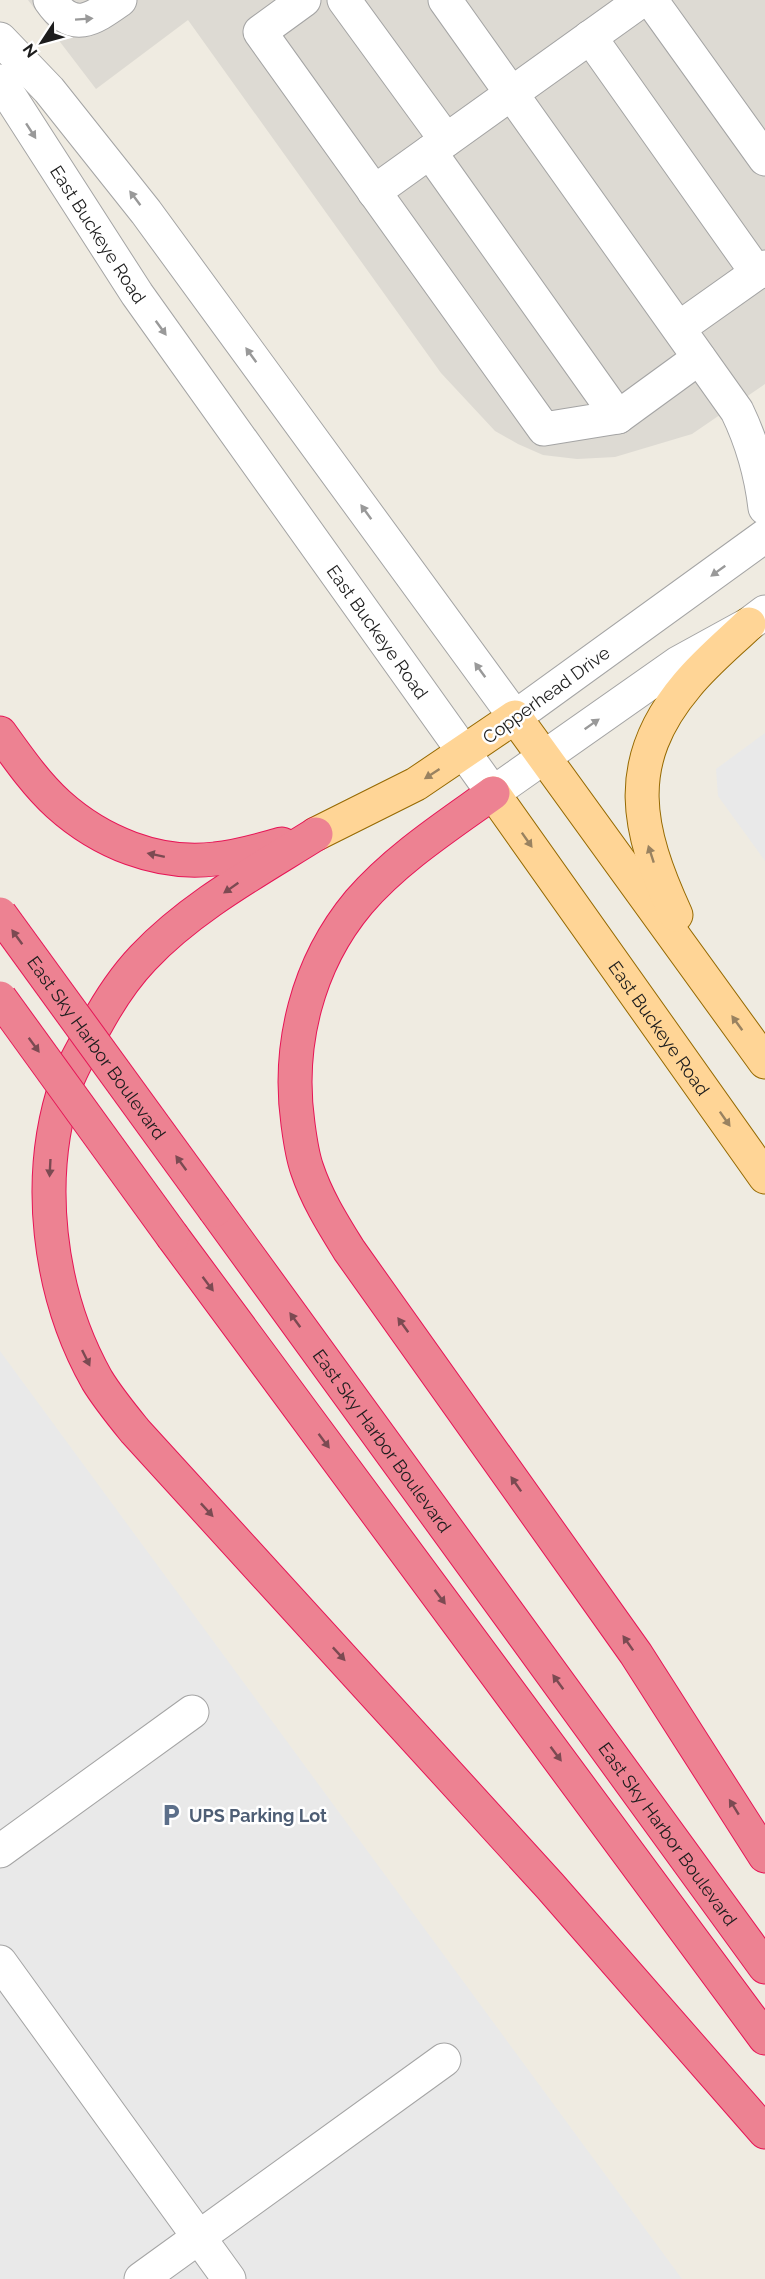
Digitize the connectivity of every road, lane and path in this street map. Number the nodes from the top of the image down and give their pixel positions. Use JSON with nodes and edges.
{"nodes":[{"id":1,"x":50,"y":0,"type":"edge"},
{"id":2,"x":120,"y":0,"type":"edge"},
{"id":3,"x":304,"y":0,"type":"edge"},
{"id":4,"x":344,"y":0,"type":"edge"},
{"id":5,"x":445,"y":0,"type":"edge"},
{"id":6,"x":642,"y":0,"type":"edge"},
{"id":7,"x":651,"y":0,"type":"edge"},
{"id":8,"x":590,"y":37,"type":"junction"},
{"id":9,"x":0,"y":39,"type":"edge"},
{"id":10,"x":0,"y":81,"type":"edge"},
{"id":11,"x":511,"y":93,"type":"junction"},
{"id":12,"x":438,"y":146,"type":"junction"},
{"id":13,"x":765,"y":159,"type":"edge"},
{"id":14,"x":374,"y":192,"type":"junction"},
{"id":15,"x":761,"y":270,"type":"edge"},
{"id":16,"x":678,"y":328,"type":"junction"},
{"id":17,"x":699,"y":358,"type":"junction"},
{"id":18,"x":618,"y":417,"type":"junction"},
{"id":19,"x":765,"y":508,"type":"edge"},
{"id":20,"x":765,"y":536,"type":"edge"},
{"id":21,"x":757,"y":618,"type":"edge"},
{"id":22,"x":515,"y":717,"type":"junction"},
{"id":23,"x":0,"y":733,"type":"edge"},
{"id":24,"x":465,"y":753,"type":"junction"},
{"id":25,"x":544,"y":758,"type":"junction"},
{"id":26,"x":493,"y":793,"type":"junction"},
{"id":27,"x":316,"y":834,"type":"junction"},
{"id":28,"x":0,"y":914,"type":"edge"},
{"id":29,"x":709,"y":984,"type":"junction"},
{"id":30,"x":0,"y":998,"type":"edge"},
{"id":31,"x":765,"y":1062,"type":"edge"},
{"id":32,"x":765,"y":1177,"type":"edge"},
{"id":33,"x":192,"y":1712,"type":"dead end"},
{"id":34,"x":0,"y":1851,"type":"edge"},
{"id":35,"x":765,"y":1856,"type":"edge"},
{"id":36,"x":0,"y":1962,"type":"edge"},
{"id":37,"x":765,"y":1967,"type":"edge"},
{"id":38,"x":765,"y":2038,"type":"edge"},
{"id":39,"x":444,"y":2060,"type":"dead end"},
{"id":40,"x":765,"y":2132,"type":"edge"},
{"id":41,"x":199,"y":2237,"type":"junction"},
{"id":42,"x":141,"y":2279,"type":"edge"},
{"id":43,"x":229,"y":2279,"type":"edge"}],
"edges":[{"from":1,"to":2,"type":"street","one_way":true},
{"from":3,"to":14,"type":"street"},
{"from":4,"to":12,"type":"street"},
{"from":5,"to":11,"type":"street"},
{"from":6,"to":8,"type":"street"},
{"from":7,"to":13,"type":"street"},
{"from":8,"to":11,"type":"street"},
{"from":8,"to":15,"type":"street"},
{"from":22,"to":9,"type":"street","one_way":true},
{"from":10,"to":24,"type":"street","name":"East Buckeye Road","one_way":true},
{"from":11,"to":12,"type":"street"},
{"from":11,"to":16,"type":"street"},
{"from":12,"to":14,"type":"street"},
{"from":12,"to":18,"type":"street"},
{"from":14,"to":18,"type":"street"},
{"from":15,"to":16,"type":"street"},
{"from":16,"to":17,"type":"street"},
{"from":17,"to":18,"type":"street"},
{"from":17,"to":19,"type":"street"},
{"from":20,"to":22,"type":"street","name":"Copperhead Drive","one_way":true},
{"from":25,"to":21,"type":"street","one_way":true},
{"from":29,"to":21,"type":"main road","one_way":true},
{"from":22,"to":24,"type":"main road","name":"Copperhead Drive"},
{"from":22,"to":25,"type":"main road"},
{"from":27,"to":23,"type":"highway","one_way":true},
{"from":24,"to":26,"type":"street","name":"East Buckeye Road"},
{"from":24,"to":27,"type":"main road","name":"Copperhead Drive","one_way":true},
{"from":25,"to":26,"type":"street"},
{"from":25,"to":29,"type":"main road"},
{"from":26,"to":32,"type":"main road","name":"East Buckeye Road","one_way":true},
{"from":35,"to":26,"type":"highway","one_way":true},
{"from":27,"to":40,"type":"highway","one_way":true},
{"from":37,"to":28,"type":"highway","name":"East Sky Harbor Boulevard","one_way":true,"bridge":true},
{"from":31,"to":29,"type":"main road","one_way":true},
{"from":30,"to":38,"type":"highway","one_way":true,"bridge":true},
{"from":33,"to":34,"type":"street"},
{"from":36,"to":41,"type":"street"},
{"from":39,"to":41,"type":"street"},
{"from":41,"to":42,"type":"street"},
{"from":41,"to":43,"type":"street"}]}
